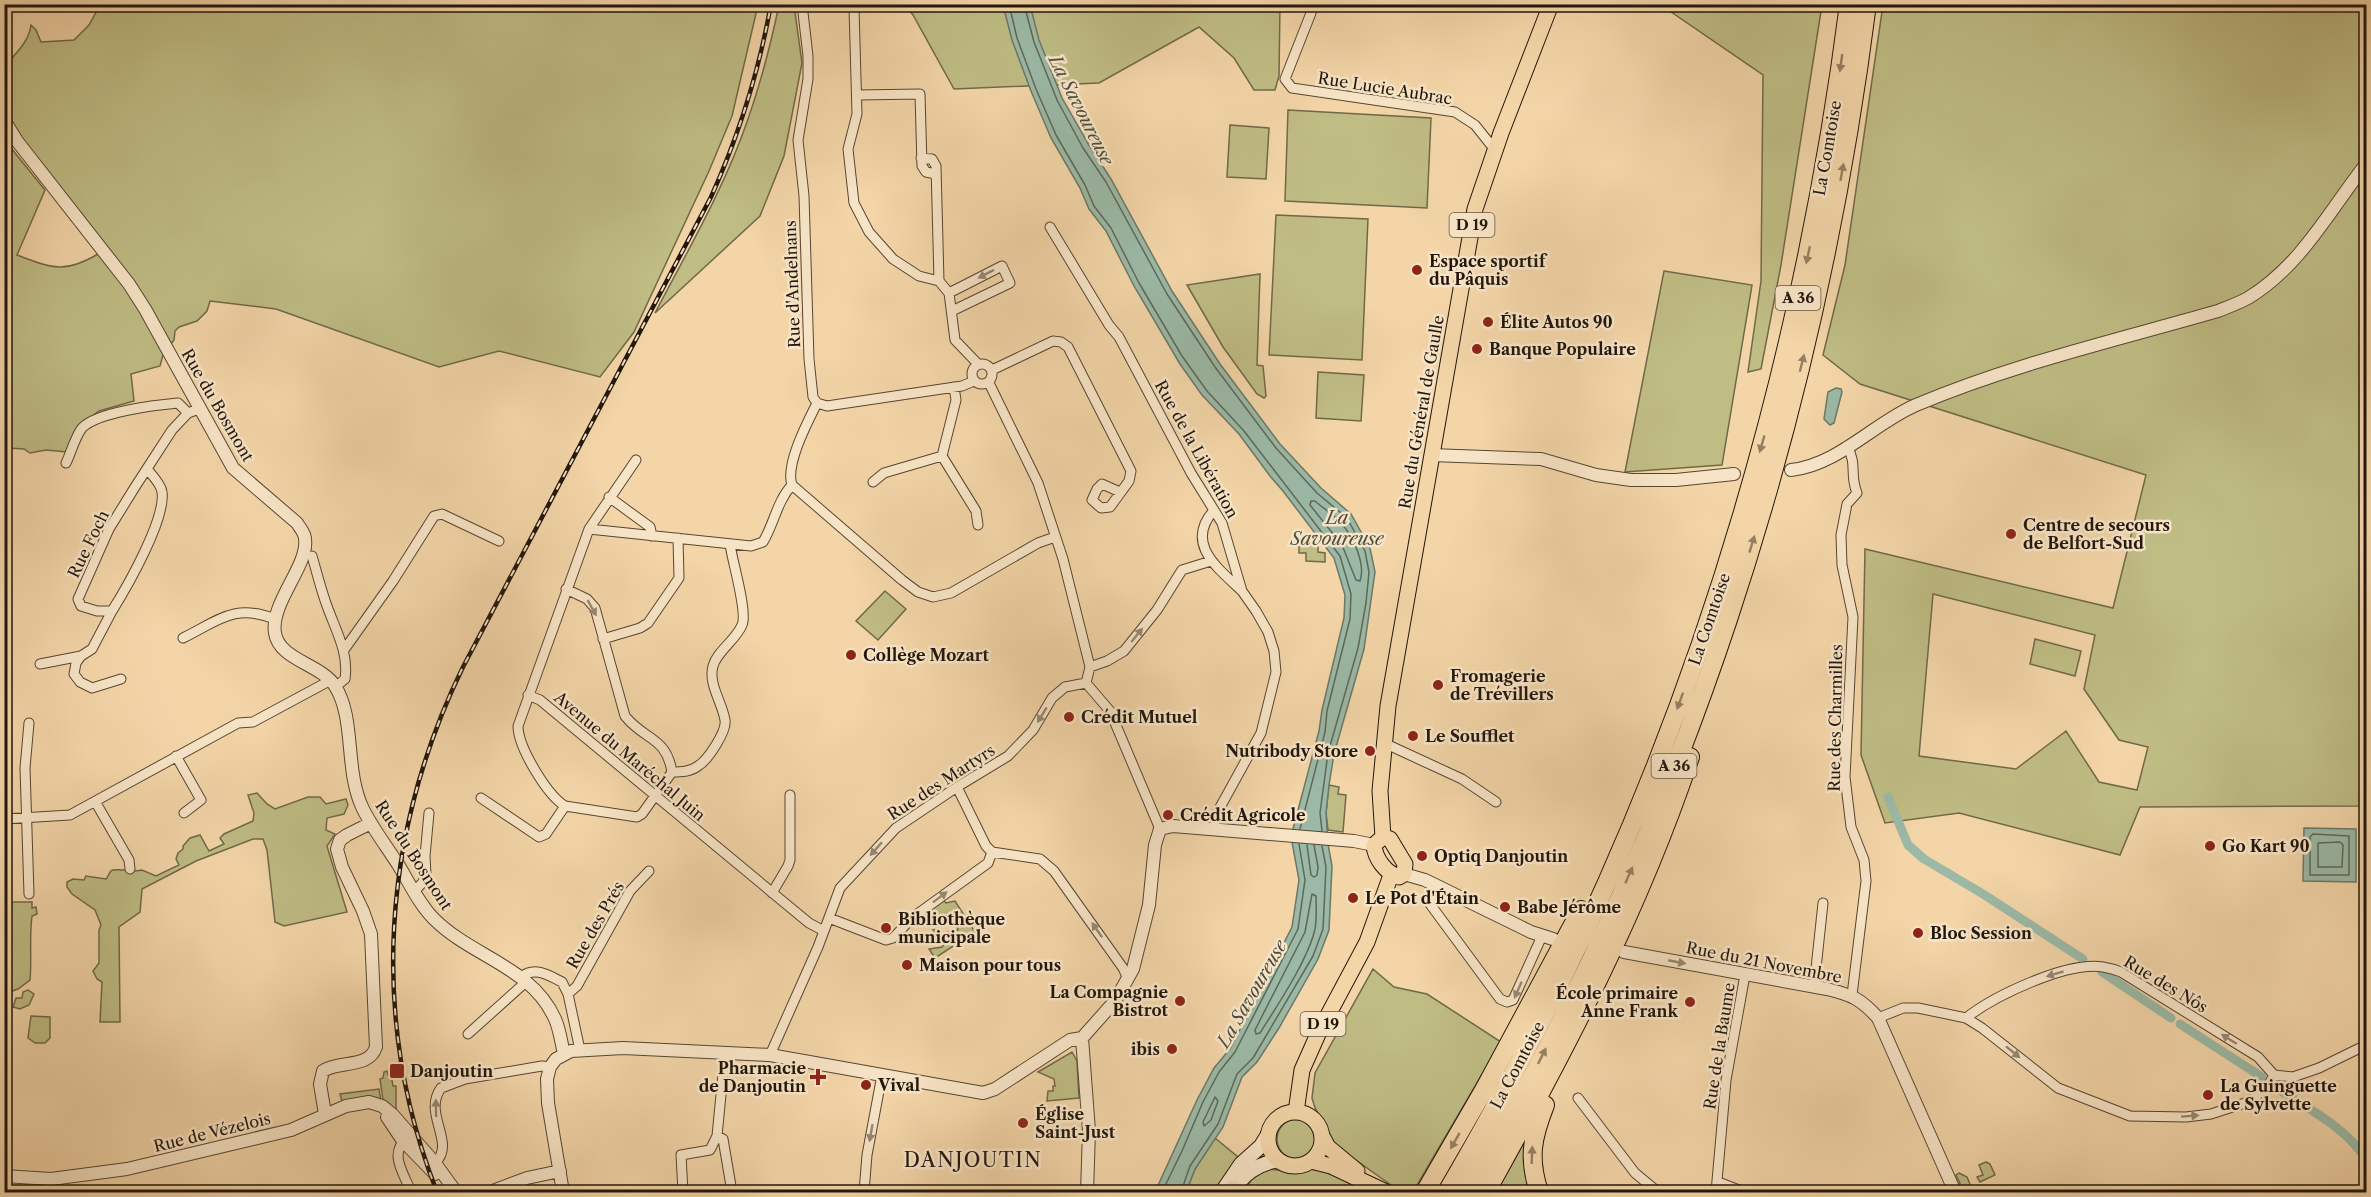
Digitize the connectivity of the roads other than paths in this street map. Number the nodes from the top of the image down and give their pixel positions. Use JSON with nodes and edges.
{"nodes":[{"id":1,"x":802,"y":4,"type":"edge"},
{"id":2,"x":1551,"y":4,"type":"edge"},
{"id":3,"x":1849,"y":4,"type":"edge"},
{"id":4,"x":1867,"y":4,"type":"edge"},
{"id":5,"x":855,"y":8,"type":"dead end"},
{"id":6,"x":1311,"y":14,"type":"dead end"},
{"id":7,"x":858,"y":95,"type":"junction"},
{"id":8,"x":4,"y":120,"type":"edge"},
{"id":9,"x":1495,"y":150,"type":"junction"},
{"id":10,"x":2367,"y":164,"type":"edge"},
{"id":11,"x":1050,"y":227,"type":"dead end"},
{"id":12,"x":939,"y":281,"type":"junction"},
{"id":13,"x":949,"y":293,"type":"junction"},
{"id":14,"x":952,"y":311,"type":"junction"},
{"id":15,"x":978,"y":364,"type":"junction"},
{"id":16,"x":992,"y":370,"type":"junction"},
{"id":17,"x":974,"y":381,"type":"junction"},
{"id":18,"x":988,"y":382,"type":"junction"},
{"id":19,"x":954,"y":387,"type":"junction"},
{"id":20,"x":817,"y":403,"type":"junction"},
{"id":21,"x":193,"y":411,"type":"junction"},
{"id":22,"x":1847,"y":446,"type":"junction"},
{"id":23,"x":1431,"y":455,"type":"junction"},
{"id":24,"x":942,"y":456,"type":"junction"},
{"id":25,"x":636,"y":460,"type":"dead end"},
{"id":26,"x":66,"y":463,"type":"dead end"},
{"id":27,"x":147,"y":469,"type":"junction"},
{"id":28,"x":1792,"y":469,"type":"dead end"},
{"id":29,"x":1734,"y":474,"type":"dead end"},
{"id":30,"x":873,"y":482,"type":"dead end"},
{"id":31,"x":792,"y":485,"type":"junction"},
{"id":32,"x":1120,"y":492,"type":"dead end"},
{"id":33,"x":609,"y":497,"type":"junction"},
{"id":34,"x":1214,"y":510,"type":"junction"},
{"id":35,"x":978,"y":525,"type":"dead end"},
{"id":36,"x":589,"y":529,"type":"junction"},
{"id":37,"x":652,"y":536,"type":"junction"},
{"id":38,"x":1055,"y":537,"type":"junction"},
{"id":39,"x":678,"y":538,"type":"junction"},
{"id":40,"x":499,"y":541,"type":"dead end"},
{"id":41,"x":730,"y":544,"type":"junction"},
{"id":42,"x":312,"y":556,"type":"dead end"},
{"id":43,"x":1211,"y":561,"type":"junction"},
{"id":44,"x":567,"y":589,"type":"junction"},
{"id":45,"x":1242,"y":591,"type":"junction"},
{"id":46,"x":1734,"y":600,"type":"junction"},
{"id":47,"x":112,"y":610,"type":"junction"},
{"id":48,"x":275,"y":619,"type":"junction"},
{"id":49,"x":183,"y":639,"type":"dead end"},
{"id":50,"x":603,"y":639,"type":"junction"},
{"id":51,"x":344,"y":650,"type":"junction"},
{"id":52,"x":81,"y":656,"type":"junction"},
{"id":53,"x":40,"y":664,"type":"dead end"},
{"id":54,"x":1090,"y":667,"type":"junction"},
{"id":55,"x":121,"y":679,"type":"dead end"},
{"id":56,"x":333,"y":683,"type":"junction"},
{"id":57,"x":1086,"y":683,"type":"junction"},
{"id":58,"x":528,"y":695,"type":"junction"},
{"id":59,"x":29,"y":723,"type":"dead end"},
{"id":60,"x":1667,"y":736,"type":"junction"},
{"id":61,"x":1384,"y":743,"type":"junction"},
{"id":62,"x":176,"y":756,"type":"junction"},
{"id":63,"x":672,"y":772,"type":"junction"},
{"id":64,"x":957,"y":787,"type":"junction"},
{"id":65,"x":790,"y":795,"type":"dead end"},
{"id":66,"x":655,"y":796,"type":"junction"},
{"id":67,"x":481,"y":798,"type":"dead end"},
{"id":68,"x":1496,"y":802,"type":"dead end"},
{"id":69,"x":96,"y":803,"type":"junction"},
{"id":70,"x":566,"y":806,"type":"junction"},
{"id":71,"x":184,"y":813,"type":"dead end"},
{"id":72,"x":429,"y":813,"type":"dead end"},
{"id":73,"x":25,"y":817,"type":"junction"},
{"id":74,"x":4,"y":819,"type":"edge"},
{"id":75,"x":371,"y":823,"type":"junction"},
{"id":76,"x":1160,"y":829,"type":"junction"},
{"id":77,"x":1213,"y":830,"type":"junction"},
{"id":78,"x":1378,"y":841,"type":"junction"},
{"id":79,"x":992,"y":852,"type":"junction"},
{"id":80,"x":130,"y":869,"type":"dead end"},
{"id":81,"x":649,"y":870,"type":"dead end"},
{"id":82,"x":1397,"y":874,"type":"junction"},
{"id":83,"x":1438,"y":887,"type":"junction"},
{"id":84,"x":414,"y":892,"type":"junction"},
{"id":85,"x":772,"y":893,"type":"junction"},
{"id":86,"x":29,"y":894,"type":"dead end"},
{"id":87,"x":1823,"y":903,"type":"dead end"},
{"id":88,"x":829,"y":918,"type":"junction"},
{"id":89,"x":824,"y":931,"type":"junction"},
{"id":90,"x":1547,"y":938,"type":"joint"},
{"id":91,"x":1624,"y":952,"type":"dead end"},
{"id":92,"x":1745,"y":975,"type":"junction"},
{"id":93,"x":524,"y":979,"type":"junction"},
{"id":94,"x":1128,"y":979,"type":"junction"},
{"id":95,"x":1814,"y":987,"type":"junction"},
{"id":96,"x":568,"y":994,"type":"junction"},
{"id":97,"x":1852,"y":995,"type":"junction"},
{"id":98,"x":1878,"y":1018,"type":"junction"},
{"id":99,"x":1966,"y":1018,"type":"junction"},
{"id":100,"x":1573,"y":1032,"type":"junction"},
{"id":101,"x":468,"y":1034,"type":"dead end"},
{"id":102,"x":1082,"y":1038,"type":"junction"},
{"id":103,"x":2367,"y":1045,"type":"edge"},
{"id":104,"x":579,"y":1050,"type":"junction"},
{"id":105,"x":725,"y":1053,"type":"junction"},
{"id":106,"x":564,"y":1054,"type":"junction"},
{"id":107,"x":770,"y":1055,"type":"junction"},
{"id":108,"x":550,"y":1067,"type":"junction"},
{"id":109,"x":882,"y":1075,"type":"junction"},
{"id":110,"x":2274,"y":1075,"type":"junction"},
{"id":111,"x":1578,"y":1098,"type":"dead end"},
{"id":112,"x":1296,"y":1112,"type":"junction"},
{"id":113,"x":325,"y":1114,"type":"junction"},
{"id":114,"x":1269,"y":1133,"type":"junction"},
{"id":115,"x":717,"y":1136,"type":"junction"},
{"id":116,"x":1322,"y":1136,"type":"junction"},
{"id":117,"x":407,"y":1138,"type":"junction"},
{"id":118,"x":1278,"y":1160,"type":"junction"},
{"id":119,"x":1311,"y":1161,"type":"junction"},
{"id":120,"x":435,"y":1163,"type":"junction"},
{"id":121,"x":560,"y":1172,"type":"junction"},
{"id":122,"x":4,"y":1176,"type":"edge"},
{"id":123,"x":1717,"y":1187,"type":"edge"},
{"id":124,"x":1379,"y":1188,"type":"edge"},
{"id":125,"x":411,"y":1192,"type":"edge"},
{"id":126,"x":455,"y":1192,"type":"edge"},
{"id":127,"x":490,"y":1192,"type":"edge"},
{"id":128,"x":563,"y":1192,"type":"edge"},
{"id":129,"x":682,"y":1192,"type":"edge"},
{"id":130,"x":732,"y":1192,"type":"edge"},
{"id":131,"x":864,"y":1192,"type":"edge"},
{"id":132,"x":1086,"y":1192,"type":"edge"},
{"id":133,"x":1230,"y":1192,"type":"edge"},
{"id":134,"x":1425,"y":1192,"type":"edge"},
{"id":135,"x":1447,"y":1192,"type":"edge"},
{"id":136,"x":1467,"y":1192,"type":"edge"},
{"id":137,"x":1486,"y":1192,"type":"edge"},
{"id":138,"x":1539,"y":1192,"type":"edge"},
{"id":139,"x":1658,"y":1192,"type":"edge"},
{"id":140,"x":1744,"y":1192,"type":"edge"},
{"id":141,"x":1955,"y":1192,"type":"edge"}],
"edges":[{"from":1,"to":20,"type":"street","name":"Rue d'Andelnans"},
{"from":2,"to":9,"type":"main road","name":"Rue du Général de Gaulle","number":"D 19"},
{"from":3,"to":60,"type":"highway","name":"La Comtoise","number":"A 36","one_way":true},
{"from":46,"to":4,"type":"highway","name":"La Comtoise","number":"A 36","one_way":true},
{"from":5,"to":7,"type":"street"},
{"from":6,"to":9,"type":"street","name":"Rue Lucie Aubrac"},
{"from":7,"to":12,"type":"street"},
{"from":7,"to":12,"type":"street"},
{"from":8,"to":21,"type":"street","name":"Rue du Bosmont"},
{"from":9,"to":23,"type":"main road","name":"Rue du Général de Gaulle","number":"D 19"},
{"from":10,"to":22,"type":"street"},
{"from":11,"to":34,"type":"street","name":"Rue de la Libération"},
{"from":12,"to":13,"type":"street"},
{"from":13,"to":14,"type":"street"},
{"from":14,"to":13,"type":"street","one_way":true},
{"from":14,"to":15,"type":"street"},
{"from":15,"to":16,"type":"street"},
{"from":15,"to":17,"type":"street"},
{"from":16,"to":18,"type":"street"},
{"from":16,"to":32,"type":"street"},
{"from":17,"to":18,"type":"street"},
{"from":17,"to":19,"type":"street"},
{"from":18,"to":38,"type":"street"},
{"from":19,"to":20,"type":"street"},
{"from":19,"to":24,"type":"street"},
{"from":20,"to":31,"type":"street"},
{"from":21,"to":26,"type":"street"},
{"from":21,"to":27,"type":"street","name":"Rue Foch"},
{"from":21,"to":48,"type":"street","name":"Rue du Bosmont"},
{"from":22,"to":28,"type":"street"},
{"from":22,"to":97,"type":"street","name":"Rue des Charmilles"},
{"from":23,"to":29,"type":"street"},
{"from":23,"to":61,"type":"main road","name":"Rue du Général de Gaulle","number":"D 19"},
{"from":24,"to":30,"type":"street"},
{"from":24,"to":35,"type":"street"},
{"from":25,"to":33,"type":"street","name":"Avenue du Maréchal Juin"},
{"from":27,"to":47,"type":"street"},
{"from":27,"to":47,"type":"street","name":"Rue Foch"},
{"from":31,"to":38,"type":"street"},
{"from":31,"to":41,"type":"street"},
{"from":33,"to":36,"type":"street","name":"Avenue du Maréchal Juin"},
{"from":33,"to":37,"type":"street"},
{"from":34,"to":43,"type":"street"},
{"from":34,"to":45,"type":"street","name":"Rue de la Libération"},
{"from":36,"to":37,"type":"street"},
{"from":36,"to":44,"type":"street","name":"Avenue du Maréchal Juin"},
{"from":37,"to":39,"type":"street"},
{"from":38,"to":54,"type":"street"},
{"from":39,"to":41,"type":"street"},
{"from":39,"to":50,"type":"street"},
{"from":40,"to":51,"type":"street"},
{"from":41,"to":63,"type":"street"},
{"from":42,"to":51,"type":"street"},
{"from":43,"to":45,"type":"street"},
{"from":54,"to":43,"type":"street","one_way":true},
{"from":44,"to":50,"type":"street","one_way":true},
{"from":44,"to":58,"type":"street","name":"Avenue du Maréchal Juin"},
{"from":45,"to":77,"type":"street","name":"Rue de la Libération"},
{"from":46,"to":100,"type":"highway"},
{"from":136,"to":46,"type":"highway","name":"La Comtoise","number":"A 36","one_way":true},
{"from":47,"to":52,"type":"street"},
{"from":48,"to":49,"type":"street"},
{"from":48,"to":56,"type":"street"},
{"from":50,"to":63,"type":"street"},
{"from":51,"to":56,"type":"street"},
{"from":52,"to":53,"type":"street"},
{"from":52,"to":55,"type":"street"},
{"from":54,"to":57,"type":"street"},
{"from":56,"to":62,"type":"street"},
{"from":56,"to":75,"type":"street","name":"Rue du Bosmont"},
{"from":57,"to":64,"type":"street","name":"Rue des Martyrs","one_way":true},
{"from":57,"to":76,"type":"street"},
{"from":58,"to":66,"type":"street","name":"Avenue du Maréchal Juin"},
{"from":58,"to":70,"type":"street"},
{"from":59,"to":73,"type":"street"},
{"from":60,"to":134,"type":"highway","one_way":true},
{"from":60,"to":135,"type":"highway","name":"La Comtoise","number":"A 36"},
{"from":61,"to":68,"type":"street"},
{"from":61,"to":78,"type":"main road","name":"Rue du Général de Gaulle","number":"D 19"},
{"from":62,"to":69,"type":"street"},
{"from":62,"to":71,"type":"street"},
{"from":63,"to":66,"type":"street"},
{"from":64,"to":79,"type":"street"},
{"from":64,"to":88,"type":"street","name":"Rue des Martyrs","one_way":true},
{"from":65,"to":85,"type":"street"},
{"from":66,"to":70,"type":"street"},
{"from":66,"to":85,"type":"street","name":"Avenue du Maréchal Juin"},
{"from":67,"to":70,"type":"street"},
{"from":69,"to":73,"type":"street"},
{"from":69,"to":80,"type":"street"},
{"from":72,"to":84,"type":"street"},
{"from":73,"to":74,"type":"street"},
{"from":73,"to":86,"type":"street"},
{"from":75,"to":84,"type":"street","name":"Rue du Bosmont"},
{"from":75,"to":113,"type":"street"},
{"from":76,"to":77,"type":"street"},
{"from":76,"to":94,"type":"street"},
{"from":77,"to":78,"type":"street"},
{"from":78,"to":82,"type":"main road"},
{"from":88,"to":79,"type":"street","one_way":true},
{"from":94,"to":79,"type":"street","one_way":true},
{"from":81,"to":96,"type":"street","name":"Rue des Prés"},
{"from":82,"to":83,"type":"street"},
{"from":82,"to":112,"type":"main road","number":"D 19"},
{"from":83,"to":90,"type":"street"},
{"from":90,"to":83,"type":"street","one_way":true},
{"from":84,"to":93,"type":"street","name":"Rue du Bosmont"},
{"from":85,"to":89,"type":"street","name":"Avenue du Maréchal Juin"},
{"from":87,"to":95,"type":"street"},
{"from":88,"to":89,"type":"street","name":"Rue des Martyrs"},
{"from":89,"to":107,"type":"street","name":"Rue des Martyrs"},
{"from":91,"to":92,"type":"street","name":"Rue du 21 Novembre","one_way":true},
{"from":92,"to":95,"type":"street","name":"Rue du 21 Novembre"},
{"from":92,"to":123,"type":"street","name":"Rue de la Baume"},
{"from":93,"to":96,"type":"street"},
{"from":93,"to":101,"type":"street"},
{"from":93,"to":106,"type":"street","name":"Rue du Bosmont"},
{"from":94,"to":102,"type":"street"},
{"from":95,"to":97,"type":"street","name":"Rue du 21 Novembre"},
{"from":96,"to":104,"type":"street"},
{"from":97,"to":98,"type":"street","name":"Rue du 21 Novembre"},
{"from":98,"to":99,"type":"street"},
{"from":98,"to":141,"type":"street","name":"Rue du 21 Novembre"},
{"from":99,"to":110,"type":"street","one_way":true},
{"from":110,"to":99,"type":"street","name":"Rue des Nôs","one_way":true},
{"from":100,"to":137,"type":"highway"},
{"from":138,"to":100,"type":"highway","one_way":true},
{"from":102,"to":109,"type":"street"},
{"from":102,"to":132,"type":"street"},
{"from":103,"to":110,"type":"street"},
{"from":104,"to":105,"type":"street"},
{"from":104,"to":106,"type":"street"},
{"from":105,"to":107,"type":"street"},
{"from":105,"to":115,"type":"street"},
{"from":106,"to":108,"type":"street"},
{"from":107,"to":109,"type":"street"},
{"from":120,"to":108,"type":"street","one_way":true},
{"from":108,"to":121,"type":"street"},
{"from":109,"to":131,"type":"street","one_way":true},
{"from":111,"to":139,"type":"street"},
{"from":112,"to":114,"type":"main road"},
{"from":112,"to":116,"type":"main road"},
{"from":113,"to":117,"type":"street","name":"Rue de Vézelois"},
{"from":113,"to":122,"type":"street","name":"Rue de Vézelois"},
{"from":114,"to":118,"type":"main road"},
{"from":114,"to":133,"type":"main road"},
{"from":115,"to":129,"type":"street"},
{"from":115,"to":130,"type":"street"},
{"from":116,"to":119,"type":"main road"},
{"from":116,"to":124,"type":"main road"},
{"from":117,"to":120,"type":"street"},
{"from":117,"to":125,"type":"street"},
{"from":117,"to":126,"type":"street"},
{"from":118,"to":119,"type":"main road"},
{"from":118,"to":133,"type":"main road"},
{"from":119,"to":124,"type":"main road"},
{"from":120,"to":126,"type":"street"},
{"from":121,"to":127,"type":"street"},
{"from":121,"to":128,"type":"street"},
{"from":123,"to":140,"type":"street"}]}
